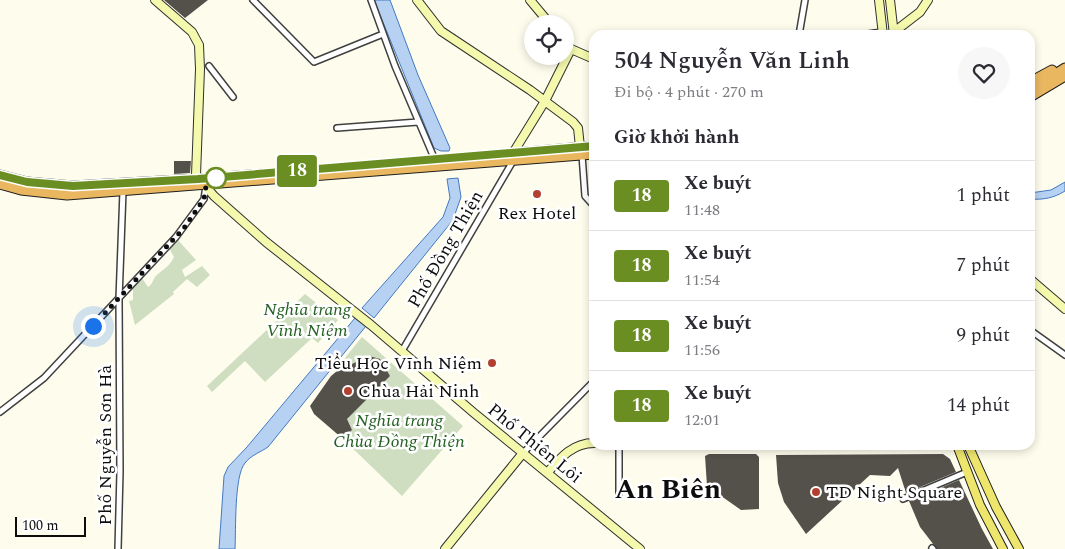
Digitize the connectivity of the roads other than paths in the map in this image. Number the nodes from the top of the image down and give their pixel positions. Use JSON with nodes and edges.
{"nodes":[{"id":1,"x":155,"y":0,"type":"edge"},
{"id":2,"x":253,"y":0,"type":"edge"},
{"id":3,"x":371,"y":0,"type":"edge"},
{"id":4,"x":417,"y":0,"type":"edge"},
{"id":5,"x":530,"y":0,"type":"edge"},
{"id":6,"x":805,"y":0,"type":"edge"},
{"id":7,"x":879,"y":0,"type":"edge"},
{"id":8,"x":890,"y":0,"type":"edge"},
{"id":9,"x":928,"y":0,"type":"edge"},
{"id":10,"x":542,"y":15,"type":"edge"},
{"id":11,"x":799,"y":30,"type":"edge"},
{"id":12,"x":883,"y":30,"type":"edge"},
{"id":13,"x":894,"y":30,"type":"edge"},
{"id":14,"x":900,"y":30,"type":"edge"},
{"id":15,"x":384,"y":34,"type":"junction"},
{"id":16,"x":574,"y":50,"type":"edge"},
{"id":17,"x":589,"y":57,"type":"edge"},
{"id":18,"x":1065,"y":62,"type":"edge"},
{"id":19,"x":563,"y":65,"type":"edge"},
{"id":20,"x":209,"y":66,"type":"dead end"},
{"id":21,"x":1065,"y":68,"type":"edge"},
{"id":22,"x":1065,"y":76,"type":"edge"},
{"id":23,"x":1035,"y":79,"type":"edge"},
{"id":24,"x":1065,"y":82,"type":"edge"},
{"id":25,"x":1035,"y":87,"type":"edge"},
{"id":26,"x":1035,"y":94,"type":"edge"},
{"id":27,"x":233,"y":97,"type":"dead end"},
{"id":28,"x":1035,"y":99,"type":"edge"},
{"id":29,"x":545,"y":100,"type":"junction"},
{"id":30,"x":418,"y":122,"type":"junction"},
{"id":31,"x":337,"y":128,"type":"dead end"},
{"id":32,"x":589,"y":148,"type":"edge"},
{"id":33,"x":581,"y":151,"type":"junction"},
{"id":34,"x":589,"y":153,"type":"edge"},
{"id":35,"x":513,"y":157,"type":"junction"},
{"id":36,"x":437,"y":163,"type":"junction"},
{"id":37,"x":0,"y":175,"type":"edge"},
{"id":38,"x":202,"y":182,"type":"junction"},
{"id":39,"x":0,"y":184,"type":"edge"},
{"id":40,"x":124,"y":191,"type":"junction"},
{"id":41,"x":589,"y":200,"type":"edge"},
{"id":42,"x":1035,"y":283,"type":"edge"},
{"id":43,"x":118,"y":299,"type":"junction"},
{"id":44,"x":1065,"y":309,"type":"edge"},
{"id":45,"x":1035,"y":334,"type":"edge"},
{"id":46,"x":402,"y":351,"type":"junction"},
{"id":47,"x":1065,"y":355,"type":"edge"},
{"id":48,"x":589,"y":386,"type":"edge"},
{"id":49,"x":0,"y":412,"type":"edge"},
{"id":50,"x":589,"y":443,"type":"edge"},
{"id":51,"x":619,"y":450,"type":"edge"},
{"id":52,"x":958,"y":450,"type":"edge"},
{"id":53,"x":970,"y":450,"type":"edge"},
{"id":54,"x":523,"y":453,"type":"junction"},
{"id":55,"x":548,"y":472,"type":"junction"},
{"id":56,"x":967,"y":472,"type":"junction"},
{"id":57,"x":619,"y":494,"type":"dead end"},
{"id":58,"x":903,"y":500,"type":"dead end"},
{"id":59,"x":118,"y":549,"type":"edge"},
{"id":60,"x":444,"y":549,"type":"edge"},
{"id":61,"x":640,"y":549,"type":"edge"},
{"id":62,"x":1003,"y":549,"type":"edge"},
{"id":63,"x":1020,"y":549,"type":"edge"}],
"edges":[{"from":1,"to":38,"type":"main road"},
{"from":2,"to":15,"type":"street"},
{"from":3,"to":15,"type":"street"},
{"from":4,"to":29,"type":"main road"},
{"from":5,"to":10,"type":"main road"},
{"from":6,"to":11,"type":"street"},
{"from":7,"to":12,"type":"main road"},
{"from":8,"to":13,"type":"main road"},
{"from":9,"to":14,"type":"main road"},
{"from":15,"to":30,"type":"street"},
{"from":16,"to":17,"type":"main road"},
{"from":18,"to":23,"type":"highway"},
{"from":19,"to":29,"type":"main road"},
{"from":20,"to":27,"type":"street"},
{"from":21,"to":25,"type":"highway"},
{"from":22,"to":26,"type":"highway"},
{"from":24,"to":28,"type":"highway"},
{"from":29,"to":33,"type":"main road"},
{"from":29,"to":35,"type":"main road"},
{"from":30,"to":31,"type":"street"},
{"from":30,"to":36,"type":"street"},
{"from":32,"to":33,"type":"highway"},
{"from":33,"to":34,"type":"highway"},
{"from":33,"to":35,"type":"highway"},
{"from":33,"to":41,"type":"street"},
{"from":35,"to":36,"type":"highway"},
{"from":35,"to":46,"type":"street","name":"Phố Đồng Thiện"},
{"from":36,"to":38,"type":"highway"},
{"from":37,"to":38,"type":"highway"},
{"from":38,"to":40,"type":"highway"},
{"from":38,"to":43,"type":"street"},
{"from":38,"to":46,"type":"main road","name":"Phố Thiên Lôi"},
{"from":39,"to":40,"type":"highway"},
{"from":40,"to":43,"type":"street","name":"Phố Nguyễn Sơn Hà"},
{"from":42,"to":44,"type":"main road"},
{"from":43,"to":49,"type":"street"},
{"from":43,"to":59,"type":"street","name":"Phố Nguyễn Sơn Hà"},
{"from":45,"to":47,"type":"street"},
{"from":46,"to":54,"type":"main road","name":"Phố Thiên Lôi"},
{"from":48,"to":54,"type":"street"},
{"from":50,"to":55,"type":"main road"},
{"from":51,"to":57,"type":"street"},
{"from":52,"to":56,"type":"main road"},
{"from":53,"to":63,"type":"main road"},
{"from":54,"to":55,"type":"main road","name":"Phố Thiên Lôi"},
{"from":54,"to":60,"type":"main road"},
{"from":55,"to":61,"type":"main road","name":"Phố Thiên Lôi"},
{"from":56,"to":58,"type":"street"},
{"from":56,"to":62,"type":"main road"}]}
